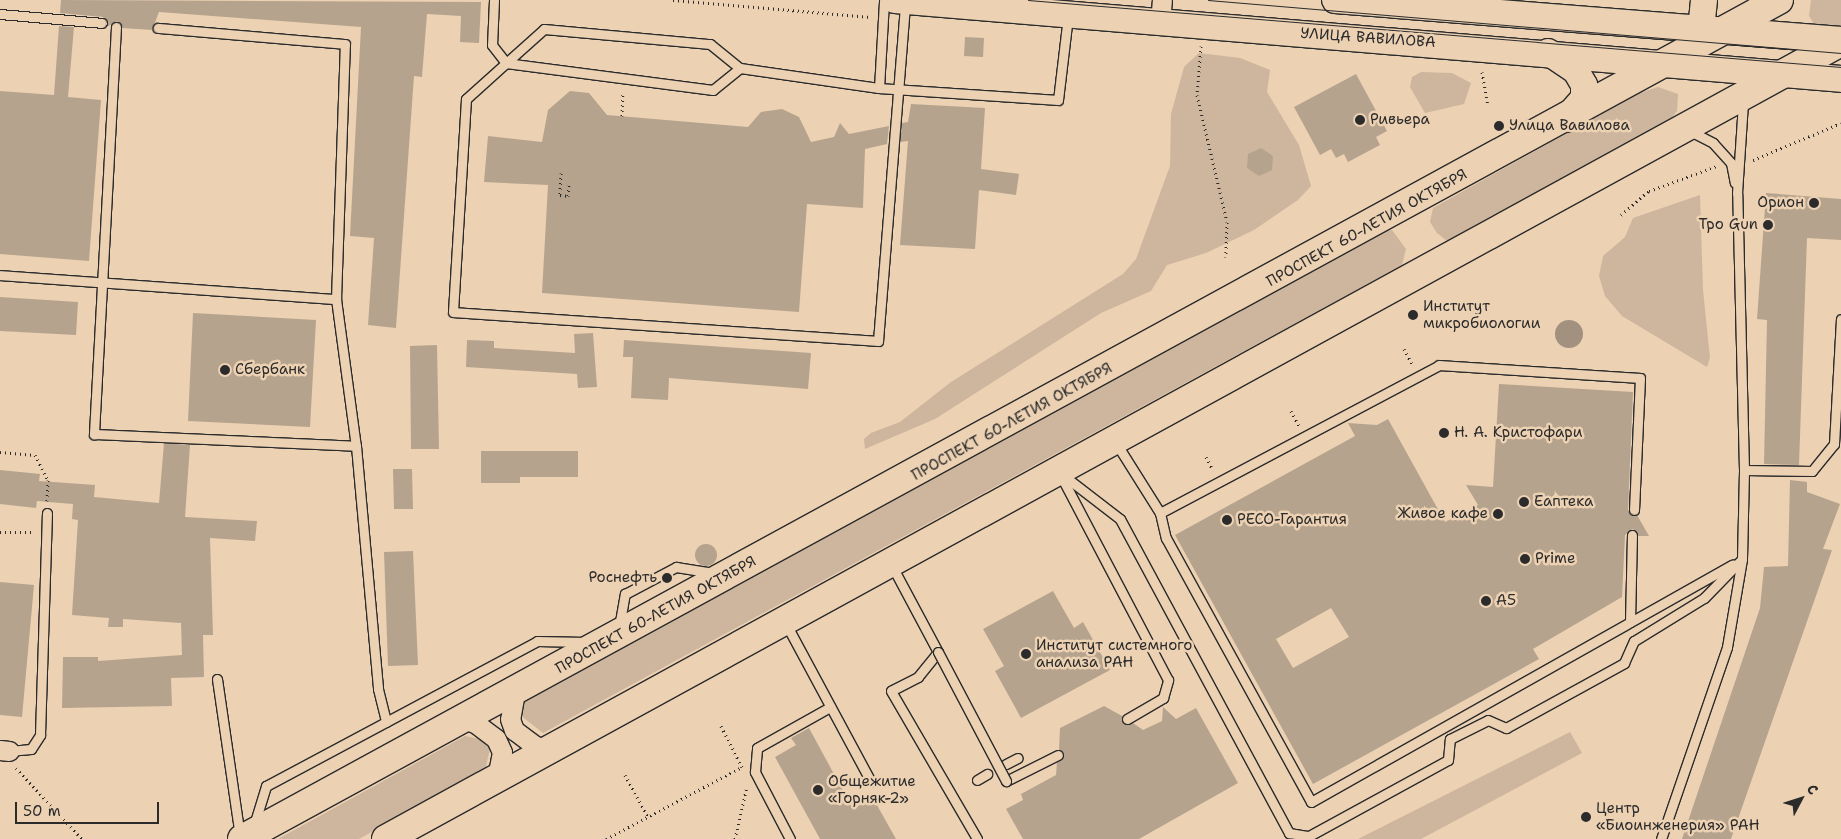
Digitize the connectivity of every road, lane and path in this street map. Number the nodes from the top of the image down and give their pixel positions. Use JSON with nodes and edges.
{"nodes":[{"id":1,"x":494,"y":0,"type":"edge"},
{"id":2,"x":895,"y":0,"type":"edge"},
{"id":3,"x":1335,"y":0,"type":"edge"},
{"id":4,"x":1704,"y":0,"type":"edge"},
{"id":5,"x":1779,"y":0,"type":"edge"},
{"id":6,"x":1161,"y":11,"type":"edge"},
{"id":7,"x":0,"y":14,"type":"edge"},
{"id":8,"x":1068,"y":14,"type":"junction"},
{"id":9,"x":102,"y":22,"type":"dead end"},
{"id":10,"x":116,"y":28,"type":"dead end"},
{"id":11,"x":158,"y":28,"type":"dead end"},
{"id":12,"x":1713,"y":30,"type":"junction"},
{"id":13,"x":1841,"y":41,"type":"edge"},
{"id":14,"x":1201,"y":43,"type":"dead end"},
{"id":15,"x":1548,"y":52,"type":"junction"},
{"id":16,"x":506,"y":63,"type":"junction"},
{"id":17,"x":1664,"y":63,"type":"junction"},
{"id":18,"x":1481,"y":67,"type":"dead end"},
{"id":19,"x":740,"y":68,"type":"junction"},
{"id":20,"x":1784,"y":73,"type":"junction"},
{"id":21,"x":624,"y":78,"type":"junction"},
{"id":22,"x":1841,"y":78,"type":"edge"},
{"id":23,"x":879,"y":88,"type":"junction"},
{"id":24,"x":899,"y":88,"type":"junction"},
{"id":25,"x":1744,"y":95,"type":"junction"},
{"id":26,"x":1488,"y":105,"type":"dead end"},
{"id":27,"x":622,"y":116,"type":"dead end"},
{"id":28,"x":1564,"y":121,"type":"junction"},
{"id":29,"x":1686,"y":128,"type":"junction"},
{"id":30,"x":561,"y":173,"type":"dead end"},
{"id":31,"x":569,"y":185,"type":"dead end"},
{"id":32,"x":1737,"y":192,"type":"junction"},
{"id":33,"x":1226,"y":257,"type":"dead end"},
{"id":34,"x":0,"y":275,"type":"edge"},
{"id":35,"x":99,"y":284,"type":"junction"},
{"id":36,"x":336,"y":300,"type":"junction"},
{"id":37,"x":1841,"y":319,"type":"edge"},
{"id":38,"x":1115,"y":442,"type":"junction"},
{"id":39,"x":1837,"y":444,"type":"edge"},
{"id":40,"x":356,"y":446,"type":"junction"},
{"id":41,"x":0,"y":452,"type":"edge"},
{"id":42,"x":1744,"y":470,"type":"junction"},
{"id":43,"x":1059,"y":472,"type":"junction"},
{"id":44,"x":1634,"y":510,"type":"dead end"},
{"id":45,"x":47,"y":513,"type":"joint"},
{"id":46,"x":1160,"y":513,"type":"junction"},
{"id":47,"x":0,"y":532,"type":"edge"},
{"id":48,"x":46,"y":533,"type":"junction"},
{"id":49,"x":1632,"y":535,"type":"dead end"},
{"id":50,"x":1742,"y":559,"type":"junction"},
{"id":51,"x":891,"y":564,"type":"junction"},
{"id":52,"x":784,"y":622,"type":"junction"},
{"id":53,"x":1630,"y":622,"type":"junction"},
{"id":54,"x":612,"y":639,"type":"junction"},
{"id":55,"x":938,"y":652,"type":"junction"},
{"id":56,"x":217,"y":679,"type":"dead end"},
{"id":57,"x":515,"y":692,"type":"junction"},
{"id":58,"x":830,"y":707,"type":"junction"},
{"id":59,"x":462,"y":719,"type":"junction"},
{"id":60,"x":1127,"y":719,"type":"dead end"},
{"id":61,"x":386,"y":722,"type":"junction"},
{"id":62,"x":720,"y":724,"type":"dead end"},
{"id":63,"x":551,"y":748,"type":"junction"},
{"id":64,"x":6,"y":754,"type":"edge"},
{"id":65,"x":1058,"y":755,"type":"dead end"},
{"id":66,"x":1018,"y":758,"type":"dead end"},
{"id":67,"x":1006,"y":764,"type":"dead end"},
{"id":68,"x":742,"y":767,"type":"junction"},
{"id":69,"x":745,"y":773,"type":"dead end"},
{"id":70,"x":987,"y":774,"type":"dead end"},
{"id":71,"x":625,"y":775,"type":"dead end"},
{"id":72,"x":498,"y":778,"type":"junction"},
{"id":73,"x":748,"y":779,"type":"dead end"},
{"id":74,"x":977,"y":780,"type":"dead end"},
{"id":75,"x":871,"y":782,"type":"dead end"},
{"id":76,"x":648,"y":817,"type":"junction"},
{"id":77,"x":244,"y":837,"type":"edge"},
{"id":78,"x":82,"y":839,"type":"edge"},
{"id":79,"x":388,"y":839,"type":"edge"},
{"id":80,"x":606,"y":839,"type":"edge"},
{"id":81,"x":735,"y":839,"type":"edge"},
{"id":82,"x":790,"y":839,"type":"edge"},
{"id":83,"x":977,"y":839,"type":"edge"},
{"id":84,"x":1661,"y":839,"type":"edge"}],
"edges":[{"from":1,"to":16,"type":"lane"},
{"from":2,"to":8,"type":"main road","name":"УЛИЦА ВАВИЛОВА"},
{"from":2,"to":23,"type":"lane"},
{"from":2,"to":24,"type":"lane"},
{"from":3,"to":12,"type":"main road"},
{"from":4,"to":12,"type":"main road"},
{"from":5,"to":12,"type":"main road","name":"ПРОСПЕКТ 60-ЛЕТИЯ ОКТЯБРЯ"},
{"from":6,"to":8,"type":"main road","name":"УЛИЦА ВАВИЛОВА"},
{"from":6,"to":15,"type":"main road","name":"УЛИЦА ВАВИЛОВА"},
{"from":7,"to":9,"type":"lane"},
{"from":8,"to":24,"type":"lane"},
{"from":10,"to":35,"type":"lane"},
{"from":11,"to":36,"type":"lane"},
{"from":12,"to":13,"type":"main road"},
{"from":12,"to":17,"type":"main road","name":"ПРОСПЕКТ 60-ЛЕТИЯ ОКТЯБРЯ"},
{"from":13,"to":20,"type":"main road"},
{"from":14,"to":33,"type":"path"},
{"from":15,"to":17,"type":"main road","name":"УЛИЦА ВАВИЛОВА"},
{"from":15,"to":28,"type":"main road"},
{"from":16,"to":19,"type":"lane"},
{"from":16,"to":21,"type":"lane"},
{"from":16,"to":24,"type":"lane"},
{"from":17,"to":20,"type":"main road","name":"УЛИЦА ВАВИЛОВА"},
{"from":17,"to":28,"type":"main road","name":"ПРОСПЕКТ 60-ЛЕТИЯ ОКТЯБРЯ"},
{"from":18,"to":26,"type":"path"},
{"from":19,"to":21,"type":"lane"},
{"from":19,"to":23,"type":"lane"},
{"from":20,"to":22,"type":"main road","name":"УЛИЦА ВАВИЛОВА"},
{"from":20,"to":25,"type":"main road"},
{"from":21,"to":27,"type":"path"},
{"from":23,"to":24,"type":"lane"},
{"from":25,"to":29,"type":"main road"},
{"from":25,"to":32,"type":"lane"},
{"from":28,"to":54,"type":"main road","name":"ПРОСПЕКТ 60-ЛЕТИЯ ОКТЯБРЯ"},
{"from":29,"to":32,"type":"lane"},
{"from":29,"to":38,"type":"main road"},
{"from":30,"to":31,"type":"path"},
{"from":32,"to":42,"type":"lane"},
{"from":34,"to":35,"type":"lane"},
{"from":35,"to":36,"type":"lane"},
{"from":35,"to":40,"type":"lane"},
{"from":36,"to":40,"type":"lane"},
{"from":37,"to":39,"type":"lane"},
{"from":38,"to":43,"type":"main road"},
{"from":38,"to":46,"type":"lane"},
{"from":39,"to":42,"type":"lane"},
{"from":40,"to":61,"type":"lane"},
{"from":41,"to":45,"type":"path"},
{"from":42,"to":50,"type":"lane"},
{"from":43,"to":50,"type":"lane"},
{"from":43,"to":51,"type":"main road"},
{"from":43,"to":60,"type":"lane"},
{"from":44,"to":46,"type":"lane"},
{"from":45,"to":48,"type":"lane"},
{"from":46,"to":53,"type":"lane"},
{"from":47,"to":48,"type":"path"},
{"from":48,"to":64,"type":"lane"},
{"from":49,"to":53,"type":"lane"},
{"from":50,"to":53,"type":"lane"},
{"from":50,"to":84,"type":"lane"},
{"from":51,"to":52,"type":"main road"},
{"from":51,"to":55,"type":"lane"},
{"from":52,"to":58,"type":"lane"},
{"from":52,"to":63,"type":"main road"},
{"from":54,"to":57,"type":"main road","name":"ПРОСПЕКТ 60-ЛЕТИЯ ОКТЯБРЯ"},
{"from":54,"to":61,"type":"lane"},
{"from":55,"to":65,"type":"lane","bridge":true},
{"from":55,"to":83,"type":"lane"},
{"from":56,"to":77,"type":"lane"},
{"from":57,"to":59,"type":"main road","name":"ПРОСПЕКТ 60-ЛЕТИЯ ОКТЯБРЯ"},
{"from":57,"to":63,"type":"street"},
{"from":58,"to":75,"type":"lane"},
{"from":58,"to":82,"type":"lane"},
{"from":59,"to":72,"type":"street"},
{"from":59,"to":77,"type":"main road","name":"ПРОСПЕКТ 60-ЛЕТИЯ ОКТЯБРЯ"},
{"from":61,"to":77,"type":"lane"},
{"from":62,"to":68,"type":"path"},
{"from":63,"to":72,"type":"main road"},
{"from":64,"to":78,"type":"path"},
{"from":66,"to":67,"type":"lane"},
{"from":68,"to":69,"type":"path"},
{"from":68,"to":76,"type":"path"},
{"from":70,"to":74,"type":"lane"},
{"from":71,"to":76,"type":"path"},
{"from":72,"to":79,"type":"main road"},
{"from":73,"to":81,"type":"path"},
{"from":76,"to":80,"type":"path"}]}
